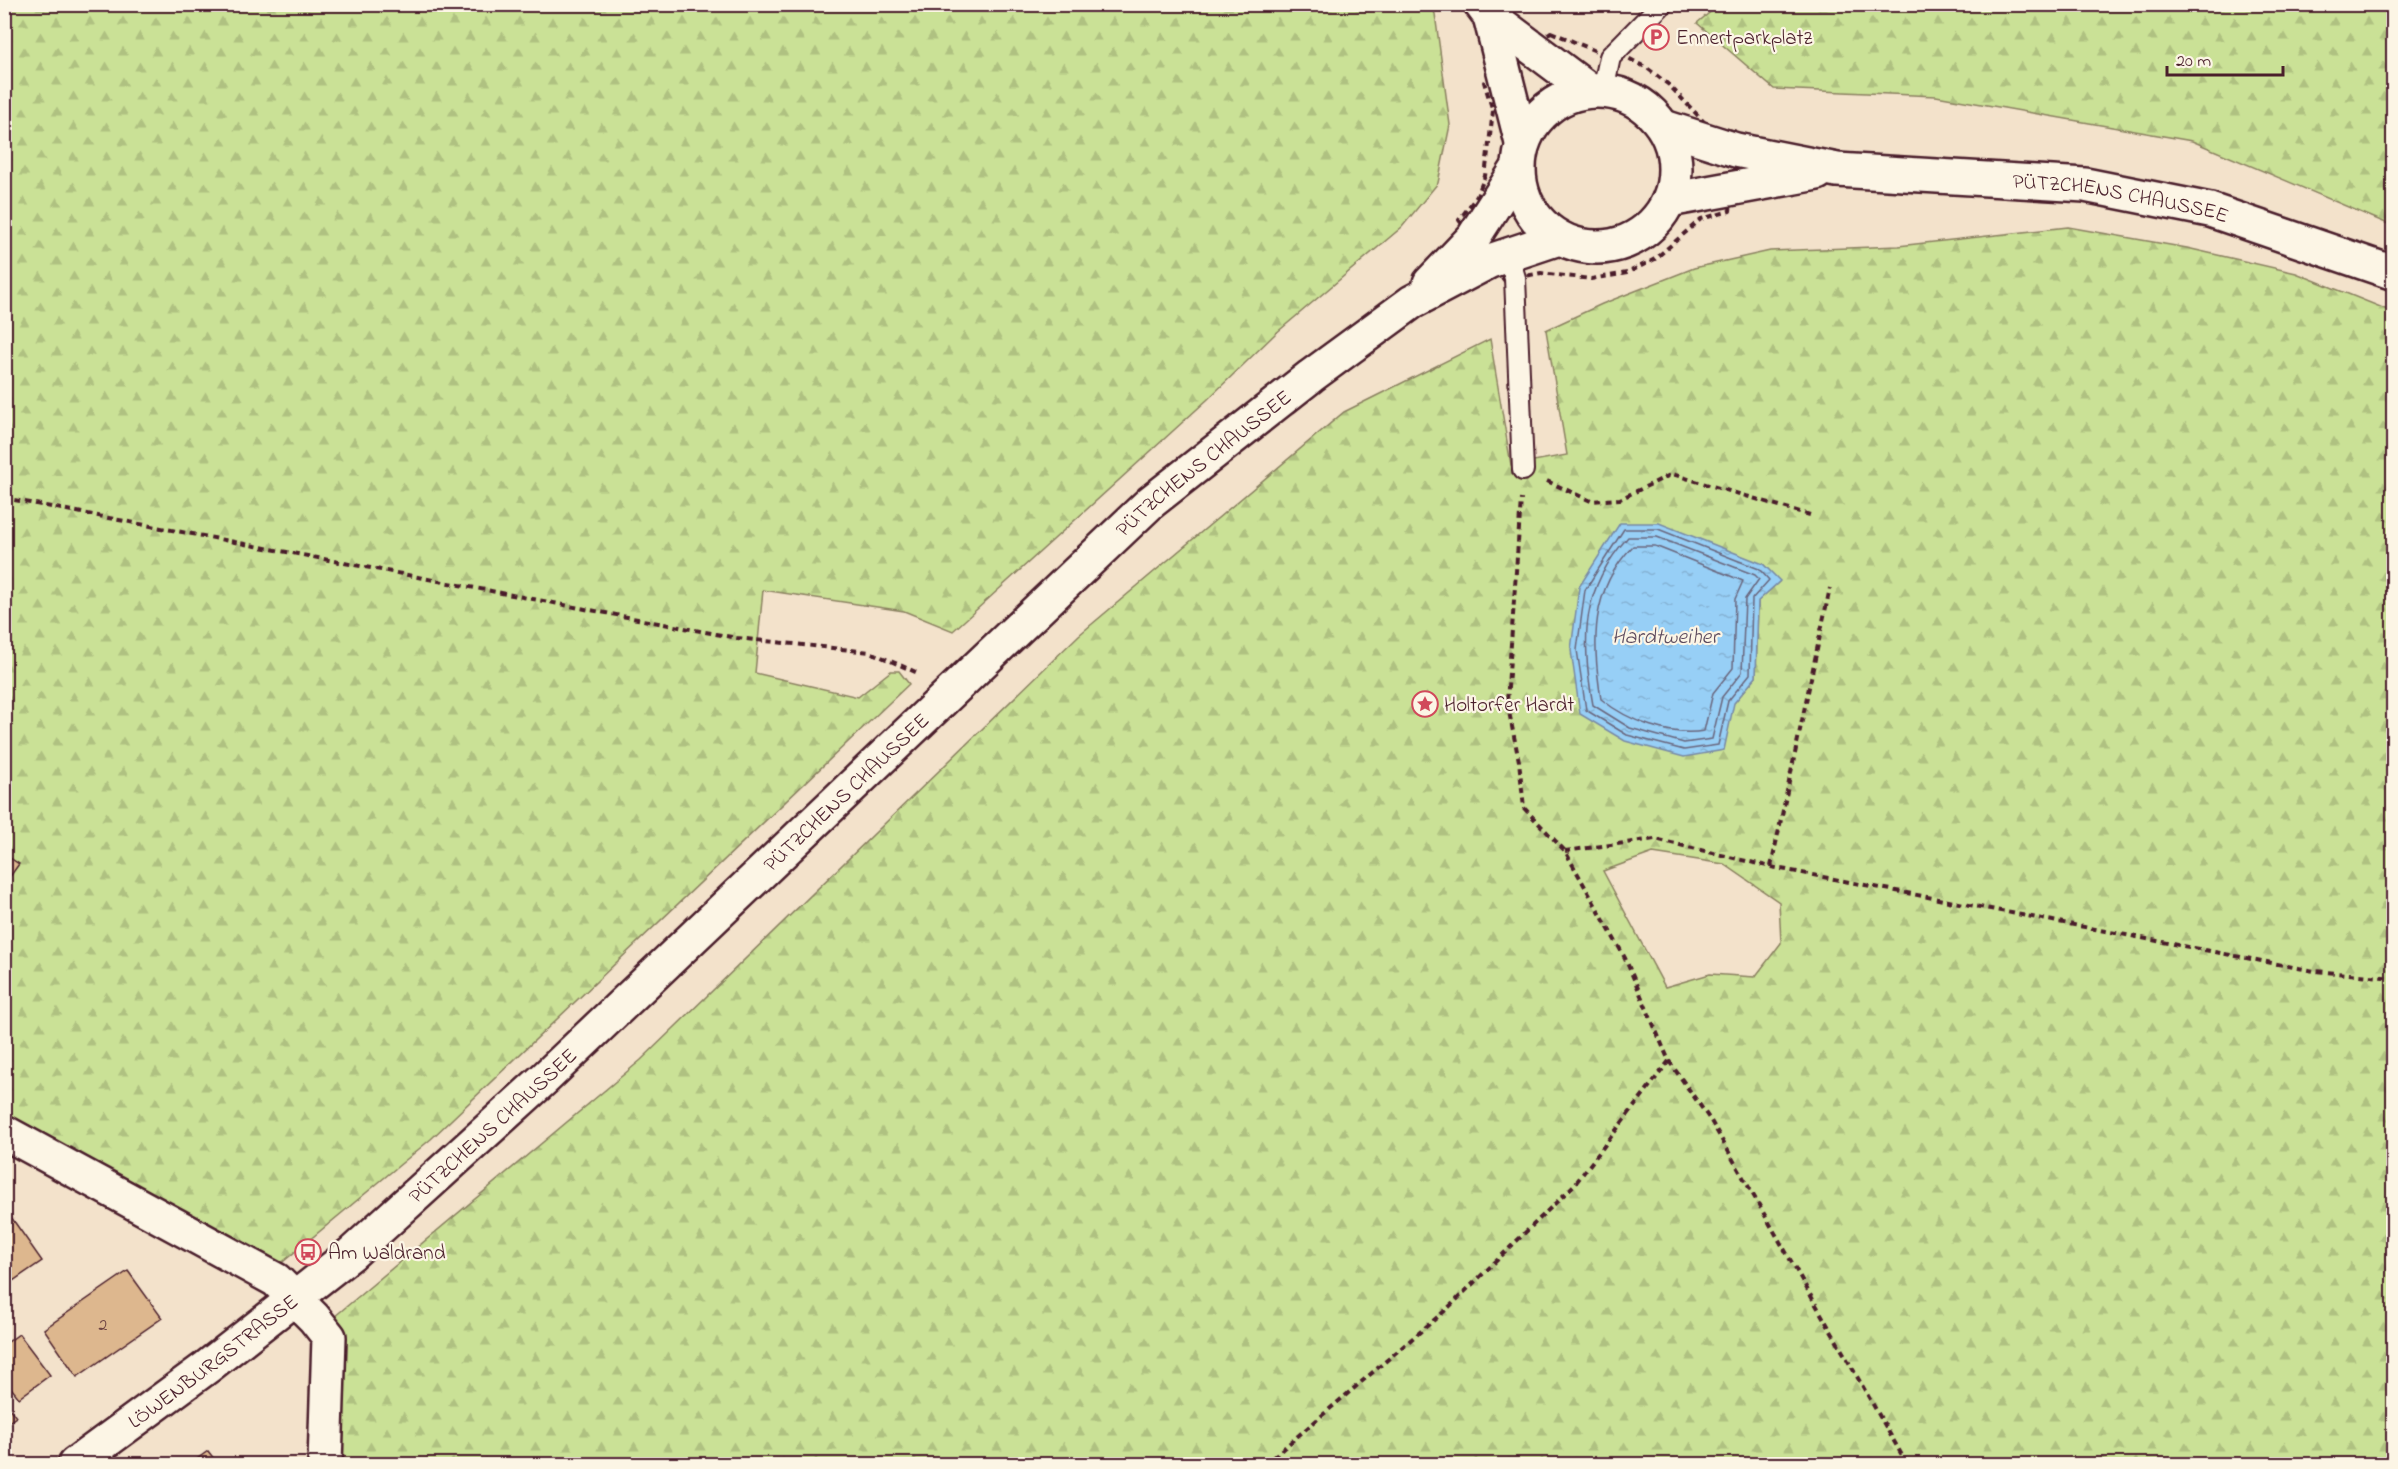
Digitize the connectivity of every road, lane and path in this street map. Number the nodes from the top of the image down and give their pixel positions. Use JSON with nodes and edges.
{"nodes":[{"id":1,"x":1662,"y":4,"type":"edge"},
{"id":2,"x":1488,"y":9,"type":"edge"},
{"id":3,"x":1597,"y":91,"type":"junction"},
{"id":4,"x":1664,"y":127,"type":"junction"},
{"id":5,"x":1737,"y":141,"type":"junction"},
{"id":6,"x":1520,"y":156,"type":"junction"},
{"id":7,"x":1837,"y":170,"type":"junction"},
{"id":8,"x":1732,"y":189,"type":"junction"},
{"id":9,"x":1669,"y":200,"type":"junction"},
{"id":10,"x":1558,"y":238,"type":"junction"},
{"id":11,"x":1499,"y":261,"type":"junction"},
{"id":12,"x":2394,"y":273,"type":"edge"},
{"id":13,"x":1412,"y":302,"type":"junction"},
{"id":14,"x":1523,"y":470,"type":"junction"},
{"id":15,"x":4,"y":498,"type":"edge"},
{"id":16,"x":1810,"y":515,"type":"dead end"},
{"id":17,"x":1830,"y":588,"type":"dead end"},
{"id":18,"x":946,"y":696,"type":"junction"},
{"id":19,"x":1565,"y":851,"type":"junction"},
{"id":20,"x":1770,"y":867,"type":"junction"},
{"id":21,"x":2394,"y":978,"type":"edge"},
{"id":22,"x":1669,"y":1061,"type":"junction"},
{"id":23,"x":4,"y":1132,"type":"edge"},
{"id":24,"x":295,"y":1299,"type":"junction"},
{"id":25,"x":75,"y":1464,"type":"edge"},
{"id":26,"x":325,"y":1464,"type":"edge"},
{"id":27,"x":1265,"y":1464,"type":"edge"},
{"id":28,"x":1906,"y":1464,"type":"edge"}],
"edges":[{"from":1,"to":3,"type":"lane"},
{"from":2,"to":3,"type":"street"},
{"from":2,"to":6,"type":"street"},
{"from":3,"to":4,"type":"street"},
{"from":3,"to":6,"type":"street"},
{"from":4,"to":5,"type":"street","name":"PÜTZCHENS CHAUSSEE"},
{"from":4,"to":9,"type":"street"},
{"from":5,"to":7,"type":"street","name":"PÜTZCHENS CHAUSSEE"},
{"from":5,"to":8,"type":"path"},
{"from":6,"to":10,"type":"street"},
{"from":6,"to":13,"type":"street","name":"PÜTZCHENS CHAUSSEE"},
{"from":7,"to":8,"type":"street","name":"PÜTZCHENS CHAUSSEE"},
{"from":7,"to":12,"type":"street","name":"PÜTZCHENS CHAUSSEE"},
{"from":8,"to":9,"type":"street","name":"PÜTZCHENS CHAUSSEE"},
{"from":8,"to":11,"type":"path"},
{"from":9,"to":10,"type":"street"},
{"from":10,"to":11,"type":"street","name":"PÜTZCHENS CHAUSSEE"},
{"from":11,"to":13,"type":"street","name":"PÜTZCHENS CHAUSSEE"},
{"from":11,"to":14,"type":"lane"},
{"from":13,"to":18,"type":"street","name":"PÜTZCHENS CHAUSSEE"},
{"from":14,"to":16,"type":"path"},
{"from":14,"to":19,"type":"path"},
{"from":15,"to":18,"type":"path"},
{"from":17,"to":20,"type":"path"},
{"from":18,"to":24,"type":"street","name":"PÜTZCHENS CHAUSSEE"},
{"from":19,"to":20,"type":"path"},
{"from":19,"to":22,"type":"path"},
{"from":20,"to":21,"type":"path"},
{"from":22,"to":27,"type":"path"},
{"from":22,"to":28,"type":"path"},
{"from":23,"to":24,"type":"street"},
{"from":24,"to":25,"type":"street","name":"LÖWENBURGSTRASSE"},
{"from":24,"to":26,"type":"street","name":"LÖWENBURGSTRASSE"}]}
